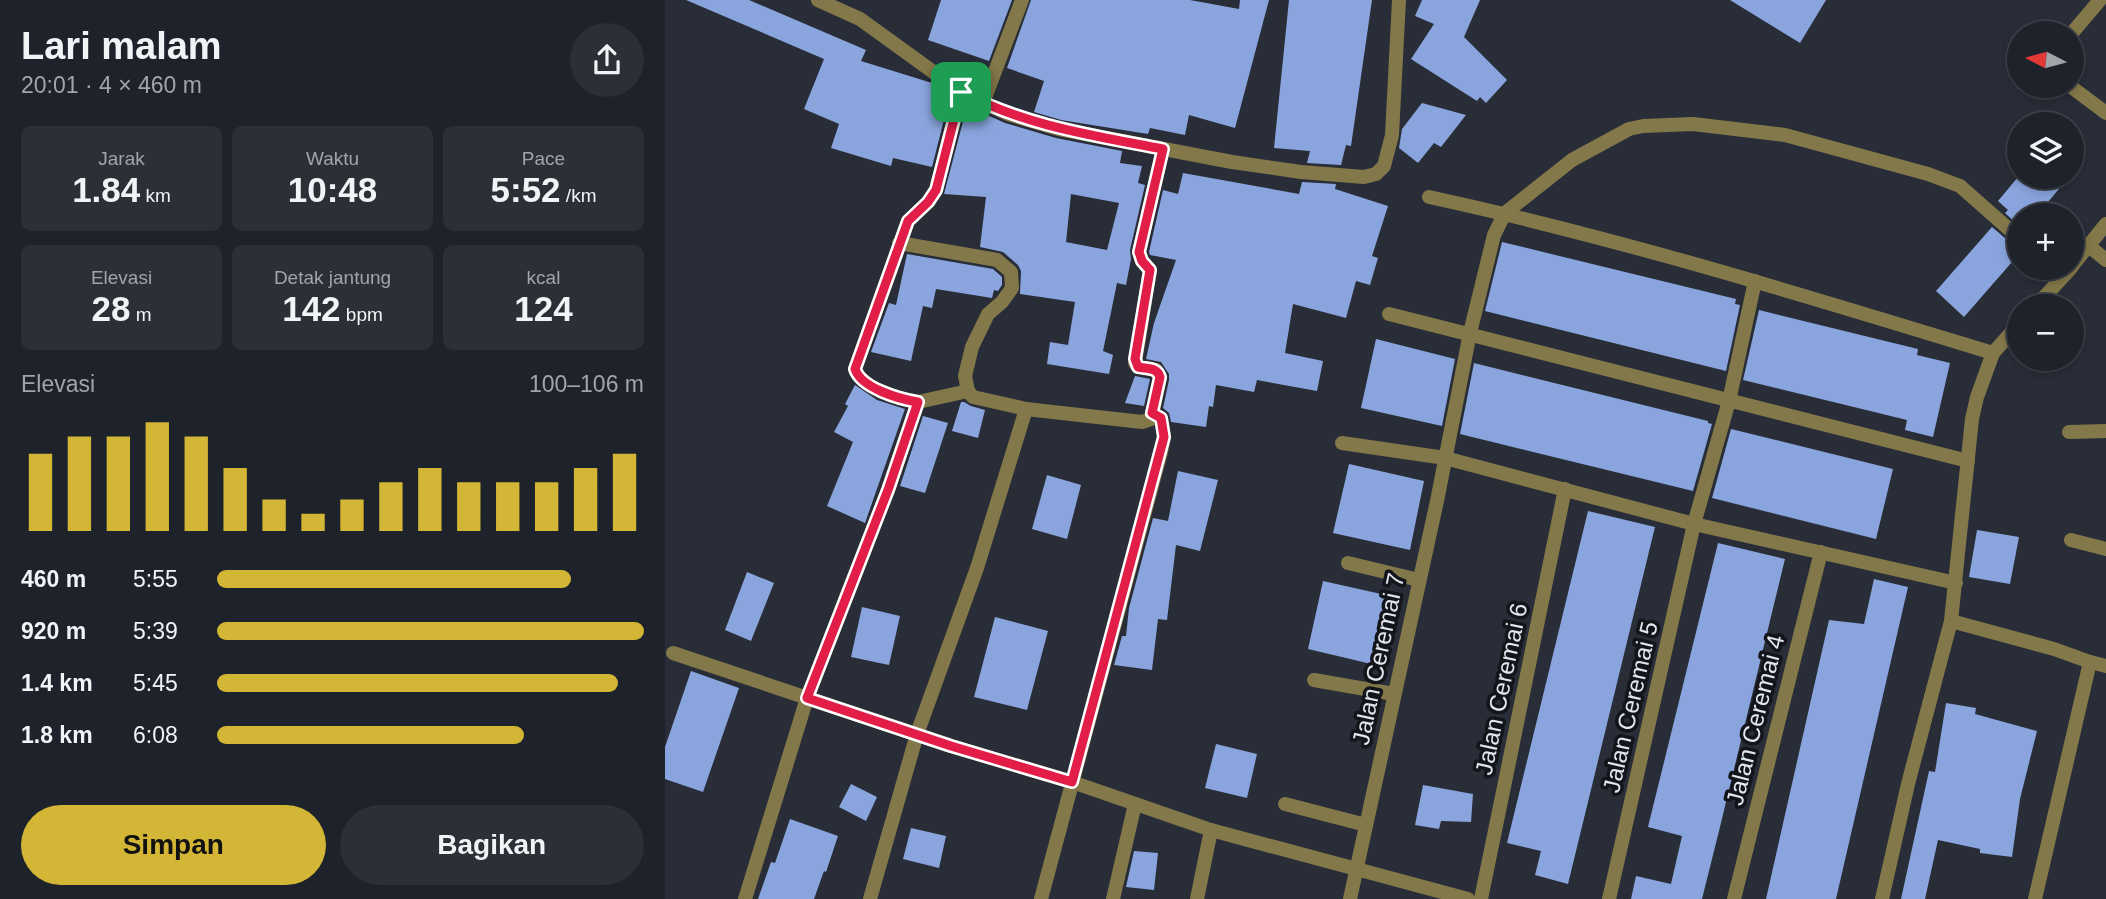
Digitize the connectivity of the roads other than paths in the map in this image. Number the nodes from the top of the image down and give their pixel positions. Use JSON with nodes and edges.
{"nodes":[{"id":1,"x":818,"y":0,"type":"edge"},
{"id":2,"x":1022,"y":0,"type":"edge"},
{"id":3,"x":1399,"y":0,"type":"edge"},
{"id":4,"x":2100,"y":0,"type":"edge"},
{"id":5,"x":2082,"y":21,"type":"edge"},
{"id":6,"x":961,"y":92,"type":"junction"},
{"id":7,"x":2084,"y":96,"type":"edge"},
{"id":8,"x":983,"y":103,"type":"junction"},
{"id":9,"x":2106,"y":113,"type":"edge"},
{"id":10,"x":1163,"y":149,"type":"junction"},
{"id":11,"x":1429,"y":197,"type":"dead end"},
{"id":12,"x":1505,"y":213,"type":"junction"},
{"id":13,"x":2106,"y":224,"type":"edge"},
{"id":14,"x":2007,"y":227,"type":"edge"},
{"id":15,"x":899,"y":243,"type":"junction"},
{"id":16,"x":2089,"y":246,"type":"junction"},
{"id":17,"x":2084,"y":251,"type":"edge"},
{"id":18,"x":2106,"y":260,"type":"edge"},
{"id":19,"x":2057,"y":280,"type":"edge"},
{"id":20,"x":1755,"y":281,"type":"junction"},
{"id":21,"x":2046,"y":294,"type":"edge"},
{"id":22,"x":1389,"y":314,"type":"dead end"},
{"id":23,"x":1470,"y":333,"type":"junction"},
{"id":24,"x":2007,"y":337,"type":"edge"},
{"id":25,"x":1993,"y":353,"type":"junction"},
{"id":26,"x":968,"y":391,"type":"junction"},
{"id":27,"x":1729,"y":401,"type":"junction"},
{"id":28,"x":918,"y":402,"type":"junction"},
{"id":29,"x":1026,"y":409,"type":"junction"},
{"id":30,"x":1152,"y":413,"type":"junction"},
{"id":31,"x":2106,"y":430,"type":"edge"},
{"id":32,"x":2069,"y":432,"type":"dead end"},
{"id":33,"x":1342,"y":443,"type":"dead end"},
{"id":34,"x":1445,"y":458,"type":"junction"},
{"id":35,"x":1968,"y":461,"type":"junction"},
{"id":36,"x":1565,"y":489,"type":"junction"},
{"id":37,"x":1695,"y":524,"type":"junction"},
{"id":38,"x":2071,"y":540,"type":"dead end"},
{"id":39,"x":2106,"y":549,"type":"edge"},
{"id":40,"x":1821,"y":552,"type":"junction"},
{"id":41,"x":1348,"y":563,"type":"dead end"},
{"id":42,"x":1419,"y":580,"type":"junction"},
{"id":43,"x":1956,"y":583,"type":"junction"},
{"id":44,"x":1951,"y":621,"type":"junction"},
{"id":45,"x":674,"y":653,"type":"dead end"},
{"id":46,"x":2091,"y":662,"type":"junction"},
{"id":47,"x":2106,"y":666,"type":"edge"},
{"id":48,"x":1314,"y":680,"type":"dead end"},
{"id":49,"x":1394,"y":694,"type":"junction"},
{"id":50,"x":807,"y":698,"type":"junction"},
{"id":51,"x":917,"y":734,"type":"junction"},
{"id":52,"x":1072,"y":782,"type":"junction"},
{"id":53,"x":1135,"y":804,"type":"junction"},
{"id":54,"x":1285,"y":804,"type":"dead end"},
{"id":55,"x":1366,"y":825,"type":"junction"},
{"id":56,"x":1211,"y":830,"type":"junction"},
{"id":57,"x":1356,"y":871,"type":"junction"},
{"id":58,"x":745,"y":899,"type":"edge"},
{"id":59,"x":870,"y":899,"type":"edge"},
{"id":60,"x":1041,"y":899,"type":"edge"},
{"id":61,"x":1113,"y":899,"type":"edge"},
{"id":62,"x":1197,"y":899,"type":"edge"},
{"id":63,"x":1350,"y":899,"type":"edge"},
{"id":64,"x":1468,"y":899,"type":"edge"},
{"id":65,"x":1481,"y":899,"type":"edge"},
{"id":66,"x":1609,"y":899,"type":"edge"},
{"id":67,"x":1734,"y":899,"type":"edge"},
{"id":68,"x":1882,"y":899,"type":"edge"},
{"id":69,"x":2035,"y":899,"type":"edge"}],
"edges":[{"from":1,"to":6,"type":"street"},
{"from":2,"to":8,"type":"street"},
{"from":3,"to":10,"type":"street"},
{"from":4,"to":5,"type":"street"},
{"from":6,"to":8,"type":"street"},
{"from":6,"to":15,"type":"street"},
{"from":7,"to":9,"type":"street"},
{"from":8,"to":10,"type":"street"},
{"from":10,"to":30,"type":"street"},
{"from":11,"to":12,"type":"street"},
{"from":12,"to":14,"type":"street"},
{"from":12,"to":20,"type":"street"},
{"from":12,"to":23,"type":"street","name":"Jalan Ceremai 7"},
{"from":13,"to":16,"type":"street"},
{"from":15,"to":26,"type":"street"},
{"from":15,"to":28,"type":"street"},
{"from":16,"to":17,"type":"street"},
{"from":16,"to":18,"type":"street"},
{"from":19,"to":21,"type":"street"},
{"from":20,"to":25,"type":"street"},
{"from":20,"to":27,"type":"street","name":"Jalan Ceremai 5"},
{"from":22,"to":23,"type":"street"},
{"from":23,"to":27,"type":"street"},
{"from":23,"to":34,"type":"street","name":"Jalan Ceremai 7"},
{"from":24,"to":25,"type":"street"},
{"from":25,"to":35,"type":"street"},
{"from":26,"to":28,"type":"street"},
{"from":26,"to":29,"type":"street"},
{"from":27,"to":35,"type":"street"},
{"from":27,"to":37,"type":"street","name":"Jalan Ceremai 5"},
{"from":28,"to":50,"type":"street"},
{"from":29,"to":30,"type":"street"},
{"from":29,"to":51,"type":"street"},
{"from":30,"to":52,"type":"street"},
{"from":31,"to":32,"type":"street"},
{"from":33,"to":34,"type":"street"},
{"from":34,"to":36,"type":"street"},
{"from":34,"to":42,"type":"street","name":"Jalan Ceremai 7"},
{"from":35,"to":43,"type":"street"},
{"from":36,"to":37,"type":"street"},
{"from":36,"to":65,"type":"street","name":"Jalan Ceremai 6"},
{"from":37,"to":40,"type":"street"},
{"from":37,"to":66,"type":"street","name":"Jalan Ceremai 5"},
{"from":38,"to":39,"type":"street"},
{"from":40,"to":43,"type":"street"},
{"from":40,"to":67,"type":"street","name":"Jalan Ceremai 4"},
{"from":41,"to":42,"type":"street"},
{"from":42,"to":49,"type":"street","name":"Jalan Ceremai 7"},
{"from":43,"to":44,"type":"street"},
{"from":44,"to":46,"type":"street"},
{"from":44,"to":68,"type":"street"},
{"from":45,"to":50,"type":"street"},
{"from":46,"to":47,"type":"street"},
{"from":46,"to":69,"type":"street"},
{"from":48,"to":49,"type":"street"},
{"from":49,"to":55,"type":"street","name":"Jalan Ceremai 7"},
{"from":50,"to":51,"type":"street"},
{"from":50,"to":58,"type":"street"},
{"from":51,"to":52,"type":"street"},
{"from":51,"to":59,"type":"street"},
{"from":52,"to":53,"type":"street"},
{"from":52,"to":60,"type":"street"},
{"from":53,"to":56,"type":"street"},
{"from":53,"to":61,"type":"street"},
{"from":54,"to":55,"type":"street"},
{"from":55,"to":57,"type":"street","name":"Jalan Ceremai 7"},
{"from":56,"to":57,"type":"street"},
{"from":56,"to":62,"type":"street"},
{"from":57,"to":63,"type":"street","name":"Jalan Ceremai 7"},
{"from":57,"to":64,"type":"street"}]}
